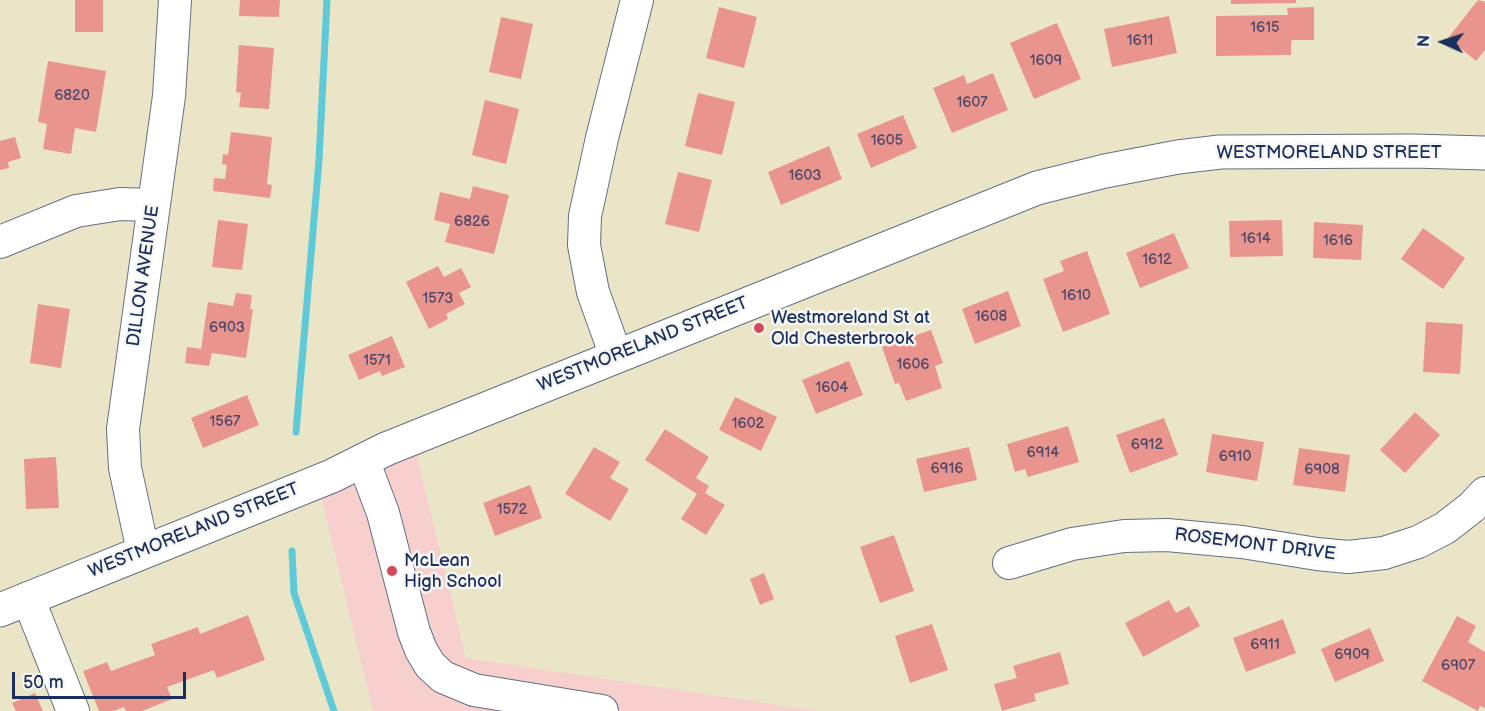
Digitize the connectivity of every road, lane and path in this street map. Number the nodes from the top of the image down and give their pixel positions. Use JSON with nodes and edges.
{"nodes":[{"id":1,"x":175,"y":0,"type":"edge"},
{"id":2,"x":637,"y":0,"type":"edge"},
{"id":3,"x":1485,"y":153,"type":"edge"},
{"id":4,"x":153,"y":205,"type":"junction"},
{"id":5,"x":0,"y":242,"type":"edge"},
{"id":6,"x":616,"y":356,"type":"junction"},
{"id":7,"x":363,"y":460,"type":"junction"},
{"id":8,"x":1481,"y":507,"type":"edge"},
{"id":9,"x":143,"y":551,"type":"junction"},
{"id":10,"x":1009,"y":563,"type":"dead end"},
{"id":11,"x":14,"y":604,"type":"edge"},
{"id":12,"x":73,"y":711,"type":"edge"},
{"id":13,"x":602,"y":711,"type":"edge"}],
"edges":[{"from":1,"to":4,"type":"street","name":"DILLON AVENUE"},
{"from":2,"to":6,"type":"street"},
{"from":3,"to":6,"type":"main road","name":"WESTMORELAND STREET"},
{"from":4,"to":5,"type":"street"},
{"from":4,"to":9,"type":"street","name":"DILLON AVENUE"},
{"from":6,"to":7,"type":"main road","name":"WESTMORELAND STREET"},
{"from":7,"to":9,"type":"main road","name":"WESTMORELAND STREET"},
{"from":7,"to":13,"type":"street"},
{"from":8,"to":10,"type":"street","name":"ROSEMONT DRIVE"},
{"from":9,"to":11,"type":"main road","name":"WESTMORELAND STREET"},
{"from":11,"to":12,"type":"street"}]}
